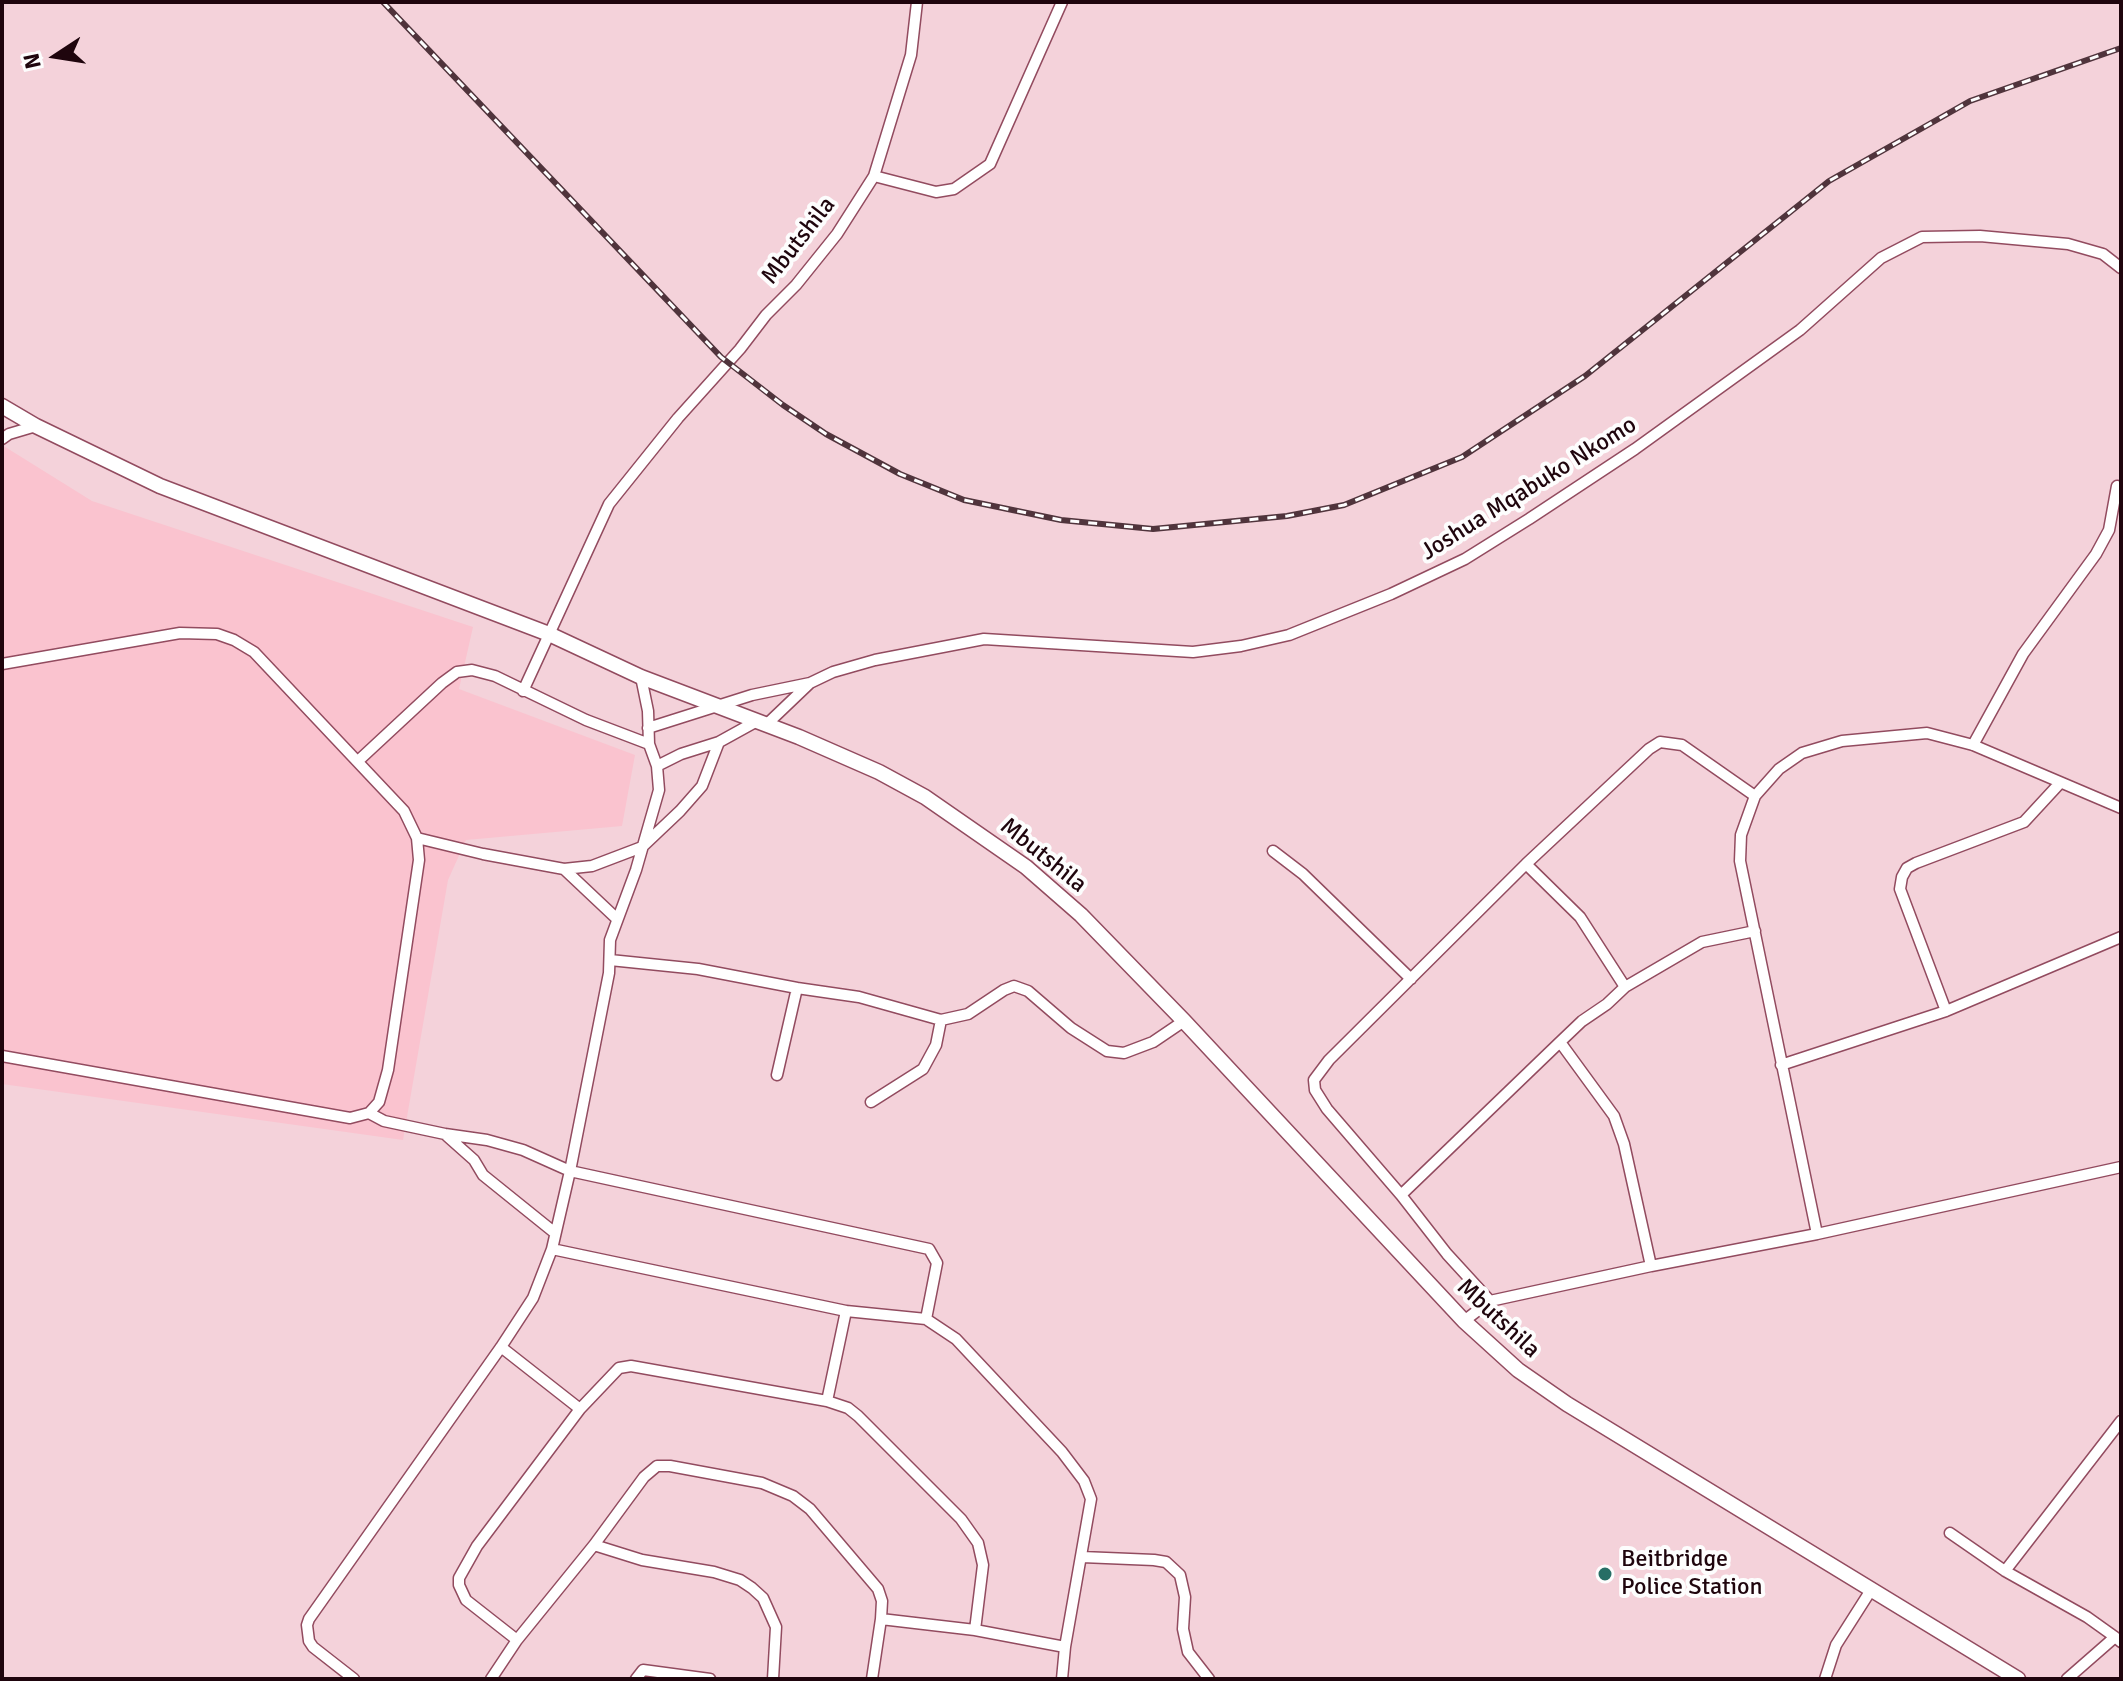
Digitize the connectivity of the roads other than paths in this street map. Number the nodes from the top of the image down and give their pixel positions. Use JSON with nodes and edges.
{"nodes":[{"id":1,"x":917,"y":2,"type":"edge"},
{"id":2,"x":1062,"y":2,"type":"edge"},
{"id":3,"x":874,"y":176,"type":"junction"},
{"id":4,"x":2121,"y":268,"type":"edge"},
{"id":5,"x":2,"y":406,"type":"edge"},
{"id":6,"x":36,"y":426,"type":"junction"},
{"id":7,"x":2,"y":439,"type":"edge"},
{"id":8,"x":2117,"y":486,"type":"dead end"},
{"id":9,"x":549,"y":634,"type":"junction"},
{"id":10,"x":2,"y":664,"type":"edge"},
{"id":11,"x":641,"y":677,"type":"junction"},
{"id":12,"x":810,"y":683,"type":"junction"},
{"id":13,"x":523,"y":691,"type":"junction"},
{"id":14,"x":717,"y":705,"type":"junction"},
{"id":15,"x":762,"y":723,"type":"junction"},
{"id":16,"x":648,"y":728,"type":"junction"},
{"id":17,"x":719,"y":742,"type":"junction"},
{"id":18,"x":649,"y":744,"type":"junction"},
{"id":19,"x":1973,"y":745,"type":"junction"},
{"id":20,"x":358,"y":761,"type":"junction"},
{"id":21,"x":657,"y":766,"type":"junction"},
{"id":22,"x":2060,"y":783,"type":"junction"},
{"id":23,"x":1755,"y":796,"type":"junction"},
{"id":24,"x":2121,"y":808,"type":"edge"},
{"id":25,"x":417,"y":838,"type":"junction"},
{"id":26,"x":642,"y":847,"type":"junction"},
{"id":27,"x":1273,"y":851,"type":"dead end"},
{"id":28,"x":1526,"y":864,"type":"junction"},
{"id":29,"x":564,"y":869,"type":"junction"},
{"id":30,"x":616,"y":918,"type":"junction"},
{"id":31,"x":1755,"y":931,"type":"junction"},
{"id":32,"x":2121,"y":937,"type":"edge"},
{"id":33,"x":610,"y":960,"type":"junction"},
{"id":34,"x":1411,"y":979,"type":"junction"},
{"id":35,"x":1625,"y":987,"type":"junction"},
{"id":36,"x":797,"y":988,"type":"junction"},
{"id":37,"x":1946,"y":1011,"type":"junction"},
{"id":38,"x":941,"y":1020,"type":"junction"},
{"id":39,"x":1184,"y":1021,"type":"junction"},
{"id":40,"x":1560,"y":1042,"type":"junction"},
{"id":41,"x":2,"y":1056,"type":"edge"},
{"id":42,"x":1781,"y":1065,"type":"junction"},
{"id":43,"x":777,"y":1075,"type":"dead end"},
{"id":44,"x":871,"y":1102,"type":"dead end"},
{"id":45,"x":369,"y":1113,"type":"junction"},
{"id":46,"x":445,"y":1134,"type":"junction"},
{"id":47,"x":2121,"y":1167,"type":"edge"},
{"id":48,"x":570,"y":1171,"type":"junction"},
{"id":49,"x":1401,"y":1195,"type":"junction"},
{"id":50,"x":555,"y":1233,"type":"junction"},
{"id":51,"x":1817,"y":1234,"type":"junction"},
{"id":52,"x":552,"y":1249,"type":"junction"},
{"id":53,"x":1651,"y":1266,"type":"junction"},
{"id":54,"x":1490,"y":1301,"type":"junction"},
{"id":55,"x":846,"y":1311,"type":"junction"},
{"id":56,"x":926,"y":1319,"type":"junction"},
{"id":57,"x":1464,"y":1321,"type":"junction"},
{"id":58,"x":501,"y":1347,"type":"junction"},
{"id":59,"x":827,"y":1401,"type":"junction"},
{"id":60,"x":580,"y":1409,"type":"junction"},
{"id":61,"x":2121,"y":1421,"type":"edge"},
{"id":62,"x":1950,"y":1533,"type":"dead end"},
{"id":63,"x":594,"y":1545,"type":"junction"},
{"id":64,"x":1082,"y":1557,"type":"junction"},
{"id":65,"x":2005,"y":1571,"type":"junction"},
{"id":66,"x":1871,"y":1590,"type":"junction"},
{"id":67,"x":881,"y":1619,"type":"junction"},
{"id":68,"x":975,"y":1630,"type":"junction"},
{"id":69,"x":517,"y":1640,"type":"junction"},
{"id":70,"x":2118,"y":1640,"type":"edge"},
{"id":71,"x":1065,"y":1647,"type":"junction"},
{"id":72,"x":354,"y":1679,"type":"edge"},
{"id":73,"x":491,"y":1679,"type":"edge"},
{"id":74,"x":636,"y":1679,"type":"edge"},
{"id":75,"x":710,"y":1679,"type":"edge"},
{"id":76,"x":773,"y":1679,"type":"edge"},
{"id":77,"x":872,"y":1679,"type":"edge"},
{"id":78,"x":1062,"y":1679,"type":"edge"},
{"id":79,"x":1209,"y":1679,"type":"edge"},
{"id":80,"x":1825,"y":1679,"type":"edge"},
{"id":81,"x":2018,"y":1679,"type":"edge"},
{"id":82,"x":2067,"y":1679,"type":"edge"}],
"edges":[{"from":1,"to":3,"type":"street","name":"Mbutshila"},
{"from":2,"to":3,"type":"street"},
{"from":3,"to":9,"type":"street","name":"Mbutshila"},
{"from":4,"to":12,"type":"street","name":"Joshua Mqabuko Nkomo"},
{"from":5,"to":6,"type":"street"},
{"from":6,"to":7,"type":"street"},
{"from":6,"to":9,"type":"street"},
{"from":8,"to":19,"type":"street"},
{"from":9,"to":11,"type":"street","name":"Mbutshila"},
{"from":9,"to":13,"type":"street"},
{"from":10,"to":20,"type":"street"},
{"from":11,"to":14,"type":"street","name":"Mbutshila"},
{"from":11,"to":16,"type":"street"},
{"from":12,"to":14,"type":"street"},
{"from":12,"to":15,"type":"street"},
{"from":13,"to":18,"type":"street"},
{"from":13,"to":20,"type":"street"},
{"from":14,"to":15,"type":"street","name":"Mbutshila"},
{"from":14,"to":16,"type":"street"},
{"from":15,"to":17,"type":"street"},
{"from":15,"to":39,"type":"street","name":"Mbutshila"},
{"from":16,"to":18,"type":"street"},
{"from":17,"to":21,"type":"street"},
{"from":17,"to":26,"type":"street"},
{"from":18,"to":21,"type":"street"},
{"from":19,"to":22,"type":"street"},
{"from":19,"to":23,"type":"street"},
{"from":20,"to":25,"type":"street"},
{"from":21,"to":26,"type":"street"},
{"from":22,"to":24,"type":"street"},
{"from":22,"to":37,"type":"street"},
{"from":23,"to":28,"type":"street"},
{"from":23,"to":31,"type":"street"},
{"from":25,"to":29,"type":"street"},
{"from":25,"to":45,"type":"street"},
{"from":26,"to":29,"type":"street"},
{"from":26,"to":30,"type":"street"},
{"from":27,"to":34,"type":"street"},
{"from":28,"to":34,"type":"street"},
{"from":28,"to":35,"type":"street"},
{"from":29,"to":30,"type":"street"},
{"from":30,"to":33,"type":"street"},
{"from":31,"to":35,"type":"street"},
{"from":31,"to":42,"type":"street"},
{"from":32,"to":37,"type":"street"},
{"from":33,"to":36,"type":"street"},
{"from":33,"to":48,"type":"street"},
{"from":34,"to":49,"type":"street"},
{"from":35,"to":40,"type":"street"},
{"from":36,"to":38,"type":"street"},
{"from":36,"to":43,"type":"street"},
{"from":37,"to":42,"type":"street"},
{"from":38,"to":39,"type":"street"},
{"from":38,"to":44,"type":"street"},
{"from":39,"to":57,"type":"street","name":"Mbutshila"},
{"from":40,"to":49,"type":"street"},
{"from":40,"to":53,"type":"street"},
{"from":41,"to":45,"type":"street"},
{"from":42,"to":51,"type":"street"},
{"from":45,"to":46,"type":"street"},
{"from":46,"to":48,"type":"street"},
{"from":46,"to":50,"type":"street"},
{"from":47,"to":51,"type":"street"},
{"from":48,"to":50,"type":"street"},
{"from":48,"to":56,"type":"street"},
{"from":49,"to":54,"type":"street"},
{"from":50,"to":52,"type":"street"},
{"from":51,"to":53,"type":"street"},
{"from":52,"to":55,"type":"street"},
{"from":52,"to":58,"type":"street"},
{"from":53,"to":54,"type":"street"},
{"from":54,"to":57,"type":"street"},
{"from":55,"to":56,"type":"street"},
{"from":55,"to":59,"type":"street"},
{"from":56,"to":64,"type":"street"},
{"from":57,"to":66,"type":"street","name":"Mbutshila"},
{"from":58,"to":60,"type":"street"},
{"from":58,"to":72,"type":"street"},
{"from":59,"to":60,"type":"street"},
{"from":59,"to":68,"type":"street"},
{"from":60,"to":69,"type":"street"},
{"from":61,"to":65,"type":"street"},
{"from":62,"to":65,"type":"street"},
{"from":63,"to":67,"type":"street"},
{"from":63,"to":69,"type":"street"},
{"from":63,"to":76,"type":"street"},
{"from":64,"to":71,"type":"street"},
{"from":64,"to":79,"type":"street"},
{"from":65,"to":70,"type":"street"},
{"from":66,"to":80,"type":"street"},
{"from":66,"to":81,"type":"street","name":"Mbutshila"},
{"from":67,"to":68,"type":"street"},
{"from":67,"to":77,"type":"street"},
{"from":68,"to":71,"type":"street"},
{"from":69,"to":73,"type":"street"},
{"from":70,"to":82,"type":"street"},
{"from":71,"to":78,"type":"street"},
{"from":74,"to":75,"type":"street"}]}
